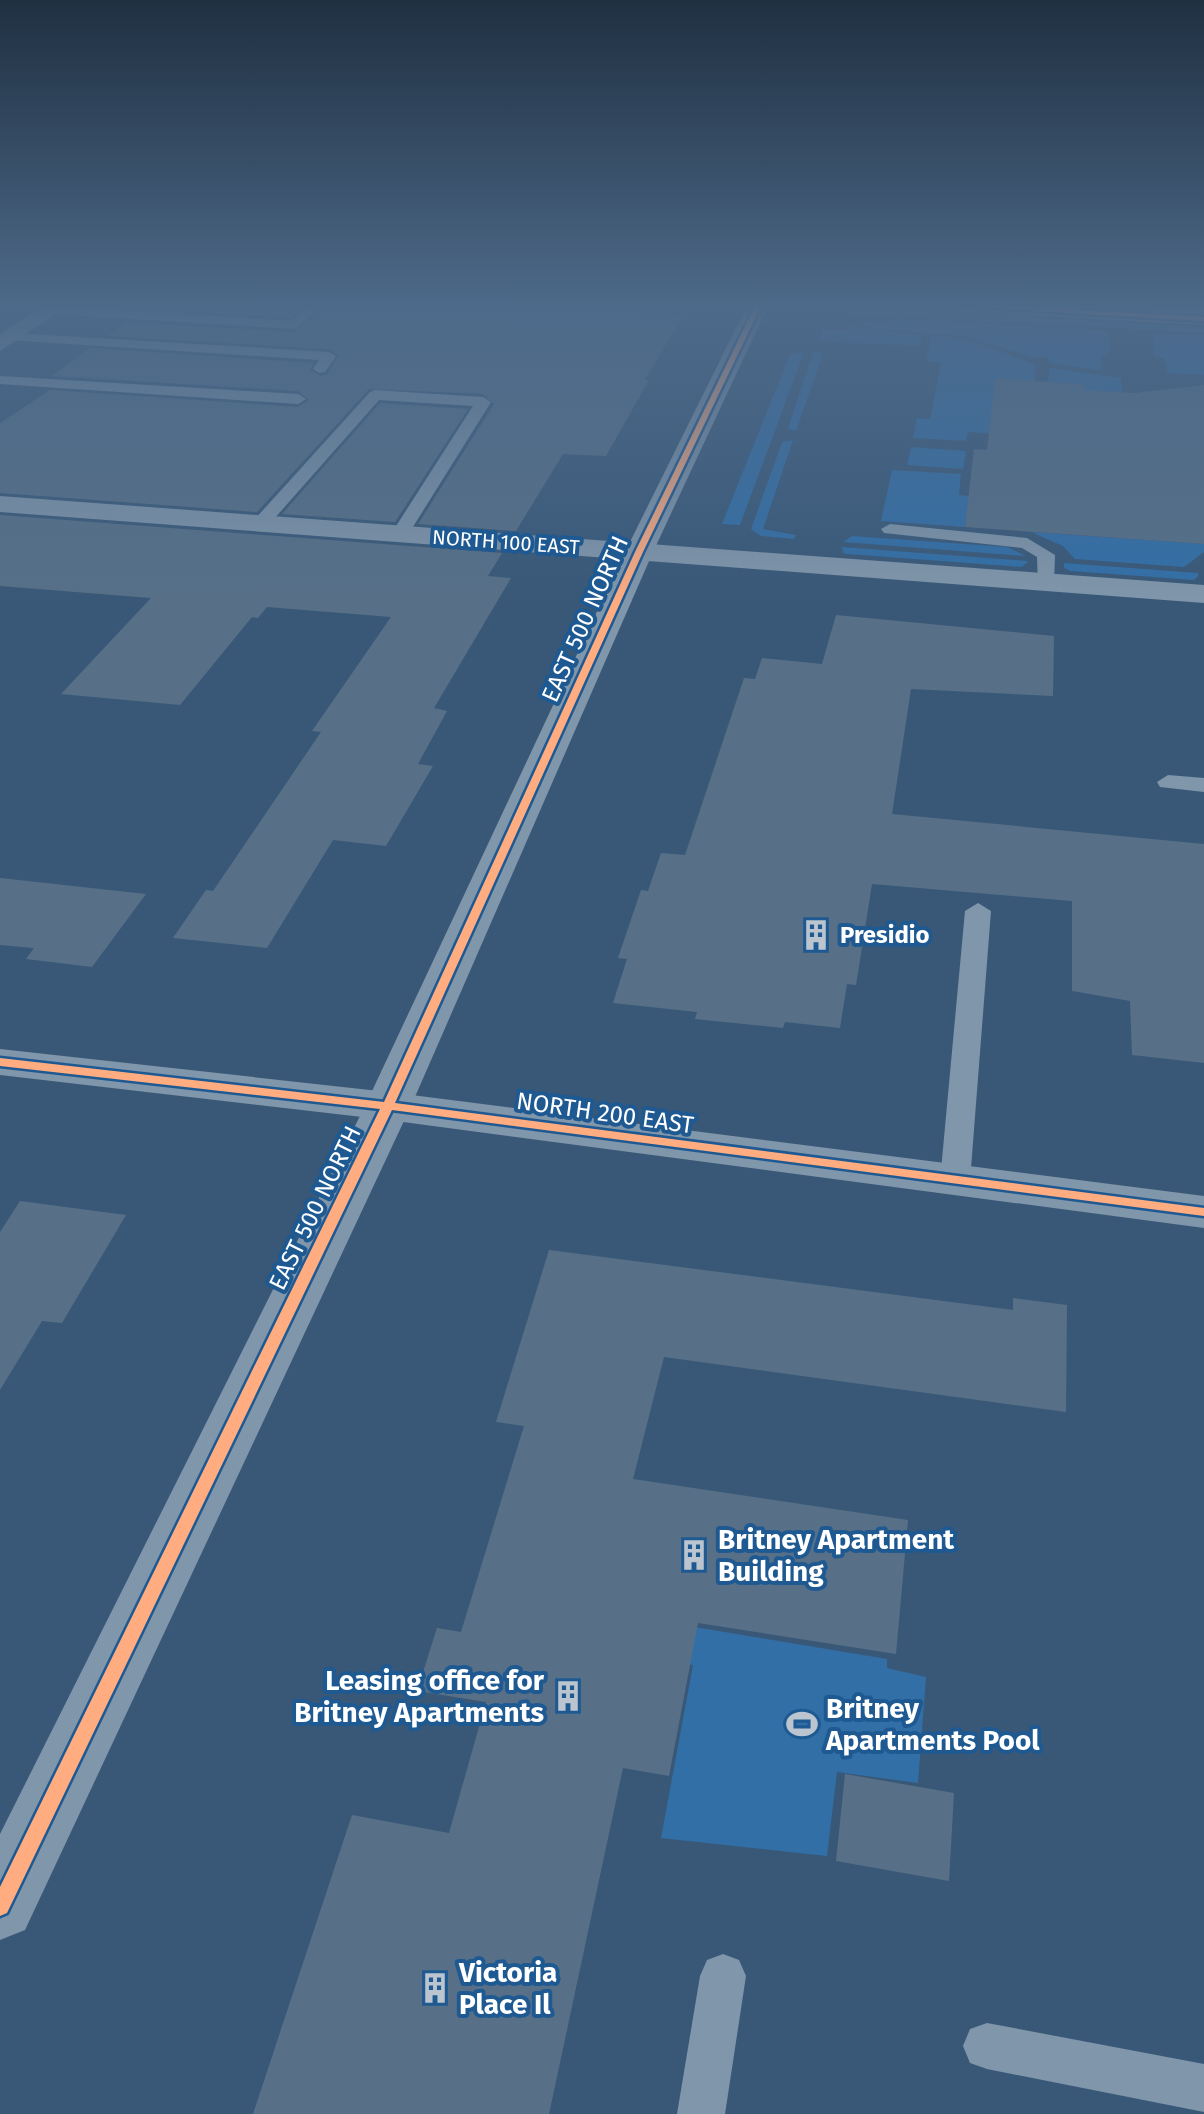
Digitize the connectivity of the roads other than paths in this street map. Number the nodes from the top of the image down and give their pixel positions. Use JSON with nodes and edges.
{"nodes":[{"id":1,"x":368,"y":403,"type":"edge"},
{"id":2,"x":483,"y":403,"type":"edge"},
{"id":3,"x":711,"y":403,"type":"edge"},
{"id":4,"x":0,"y":504,"type":"edge"},
{"id":5,"x":260,"y":524,"type":"junction"},
{"id":6,"x":890,"y":529,"type":"dead end"},
{"id":7,"x":400,"y":534,"type":"junction"},
{"id":8,"x":639,"y":552,"type":"junction"},
{"id":9,"x":1045,"y":582,"type":"junction"},
{"id":10,"x":1204,"y":594,"type":"edge"},
{"id":11,"x":1168,"y":782,"type":"dead end"},
{"id":12,"x":1204,"y":785,"type":"edge"},
{"id":13,"x":978,"y":911,"type":"dead end"},
{"id":14,"x":0,"y":1062,"type":"edge"},
{"id":15,"x":388,"y":1106,"type":"junction"},
{"id":16,"x":955,"y":1181,"type":"junction"},
{"id":17,"x":1204,"y":1212,"type":"edge"},
{"id":18,"x":0,"y":1907,"type":"edge"},
{"id":19,"x":723,"y":1976,"type":"dead end"},
{"id":20,"x":987,"y":2046,"type":"dead end"},
{"id":21,"x":1204,"y":2088,"type":"edge"},
{"id":22,"x":701,"y":2114,"type":"edge"}],
"edges":[{"from":1,"to":5,"type":"lane"},
{"from":2,"to":7,"type":"lane"},
{"from":3,"to":8,"type":"street","name":"EAST 500 NORTH"},
{"from":4,"to":5,"type":"street","name":"NORTH 100 EAST"},
{"from":5,"to":7,"type":"street","name":"NORTH 100 EAST"},
{"from":6,"to":9,"type":"lane"},
{"from":7,"to":8,"type":"street","name":"NORTH 100 EAST"},
{"from":8,"to":9,"type":"street","name":"NORTH 100 EAST"},
{"from":8,"to":15,"type":"street","name":"EAST 500 NORTH"},
{"from":9,"to":10,"type":"street","name":"NORTH 100 EAST"},
{"from":11,"to":12,"type":"lane"},
{"from":13,"to":16,"type":"lane"},
{"from":14,"to":15,"type":"street","name":"NORTH 200 EAST"},
{"from":15,"to":16,"type":"street","name":"NORTH 200 EAST"},
{"from":15,"to":18,"type":"street","name":"EAST 500 NORTH"},
{"from":16,"to":17,"type":"street","name":"NORTH 200 EAST"},
{"from":19,"to":22,"type":"lane"},
{"from":20,"to":21,"type":"lane"}]}
